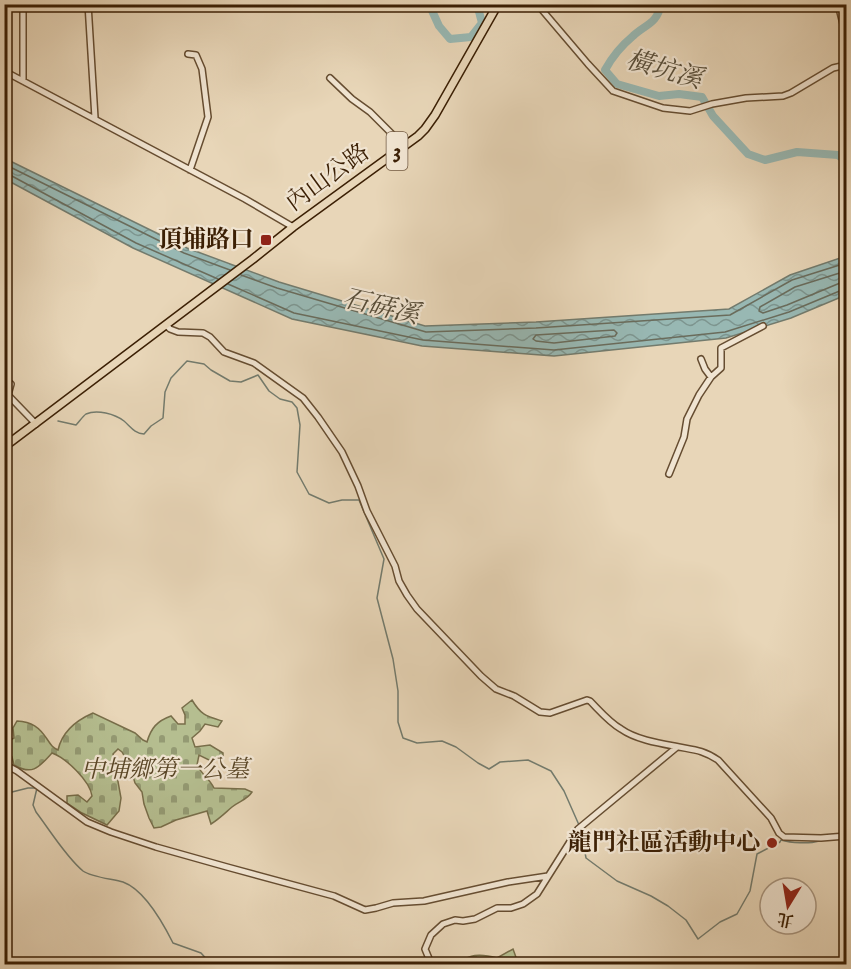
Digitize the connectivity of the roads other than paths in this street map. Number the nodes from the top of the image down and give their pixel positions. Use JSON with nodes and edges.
{"nodes":[{"id":1,"x":23,"y":4,"type":"edge"},
{"id":2,"x":88,"y":4,"type":"edge"},
{"id":3,"x":498,"y":4,"type":"edge"},
{"id":4,"x":537,"y":4,"type":"edge"},
{"id":5,"x":838,"y":4,"type":"edge"},
{"id":6,"x":846,"y":36,"type":"edge"},
{"id":7,"x":189,"y":54,"type":"dead end"},
{"id":8,"x":846,"y":65,"type":"edge"},
{"id":9,"x":4,"y":71,"type":"edge"},
{"id":10,"x":330,"y":78,"type":"dead end"},
{"id":11,"x":23,"y":81,"type":"junction"},
{"id":12,"x":95,"y":118,"type":"junction"},
{"id":13,"x":404,"y":146,"type":"junction"},
{"id":14,"x":190,"y":170,"type":"junction"},
{"id":15,"x":293,"y":227,"type":"junction"},
{"id":16,"x":166,"y":325,"type":"junction"},
{"id":17,"x":764,"y":326,"type":"dead end"},
{"id":18,"x":701,"y":359,"type":"dead end"},
{"id":19,"x":711,"y":377,"type":"junction"},
{"id":20,"x":4,"y":379,"type":"edge"},
{"id":21,"x":36,"y":424,"type":"junction"},
{"id":22,"x":4,"y":447,"type":"edge"},
{"id":23,"x":669,"y":474,"type":"dead end"},
{"id":24,"x":676,"y":747,"type":"junction"},
{"id":25,"x":4,"y":764,"type":"edge"},
{"id":26,"x":846,"y":836,"type":"edge"},
{"id":27,"x":548,"y":876,"type":"junction"},
{"id":28,"x":435,"y":964,"type":"edge"}],
"edges":[{"from":1,"to":11,"type":"street"},
{"from":2,"to":12,"type":"street"},
{"from":3,"to":13,"type":"main road","name":"內山公路","number":"3"},
{"from":4,"to":8,"type":"street"},
{"from":5,"to":6,"type":"street"},
{"from":7,"to":14,"type":"street"},
{"from":9,"to":11,"type":"street"},
{"from":10,"to":13,"type":"street"},
{"from":11,"to":12,"type":"street"},
{"from":12,"to":14,"type":"street"},
{"from":13,"to":15,"type":"main road","name":"內山公路","number":"3"},
{"from":14,"to":15,"type":"street"},
{"from":15,"to":16,"type":"main road","name":"內山公路","number":"3"},
{"from":16,"to":21,"type":"main road","number":"3"},
{"from":16,"to":24,"type":"street"},
{"from":17,"to":19,"type":"street"},
{"from":18,"to":19,"type":"street"},
{"from":19,"to":23,"type":"street"},
{"from":20,"to":21,"type":"street"},
{"from":21,"to":22,"type":"main road","number":"3"},
{"from":24,"to":26,"type":"street"},
{"from":24,"to":27,"type":"street"},
{"from":25,"to":27,"type":"street"},
{"from":27,"to":28,"type":"street"}]}
